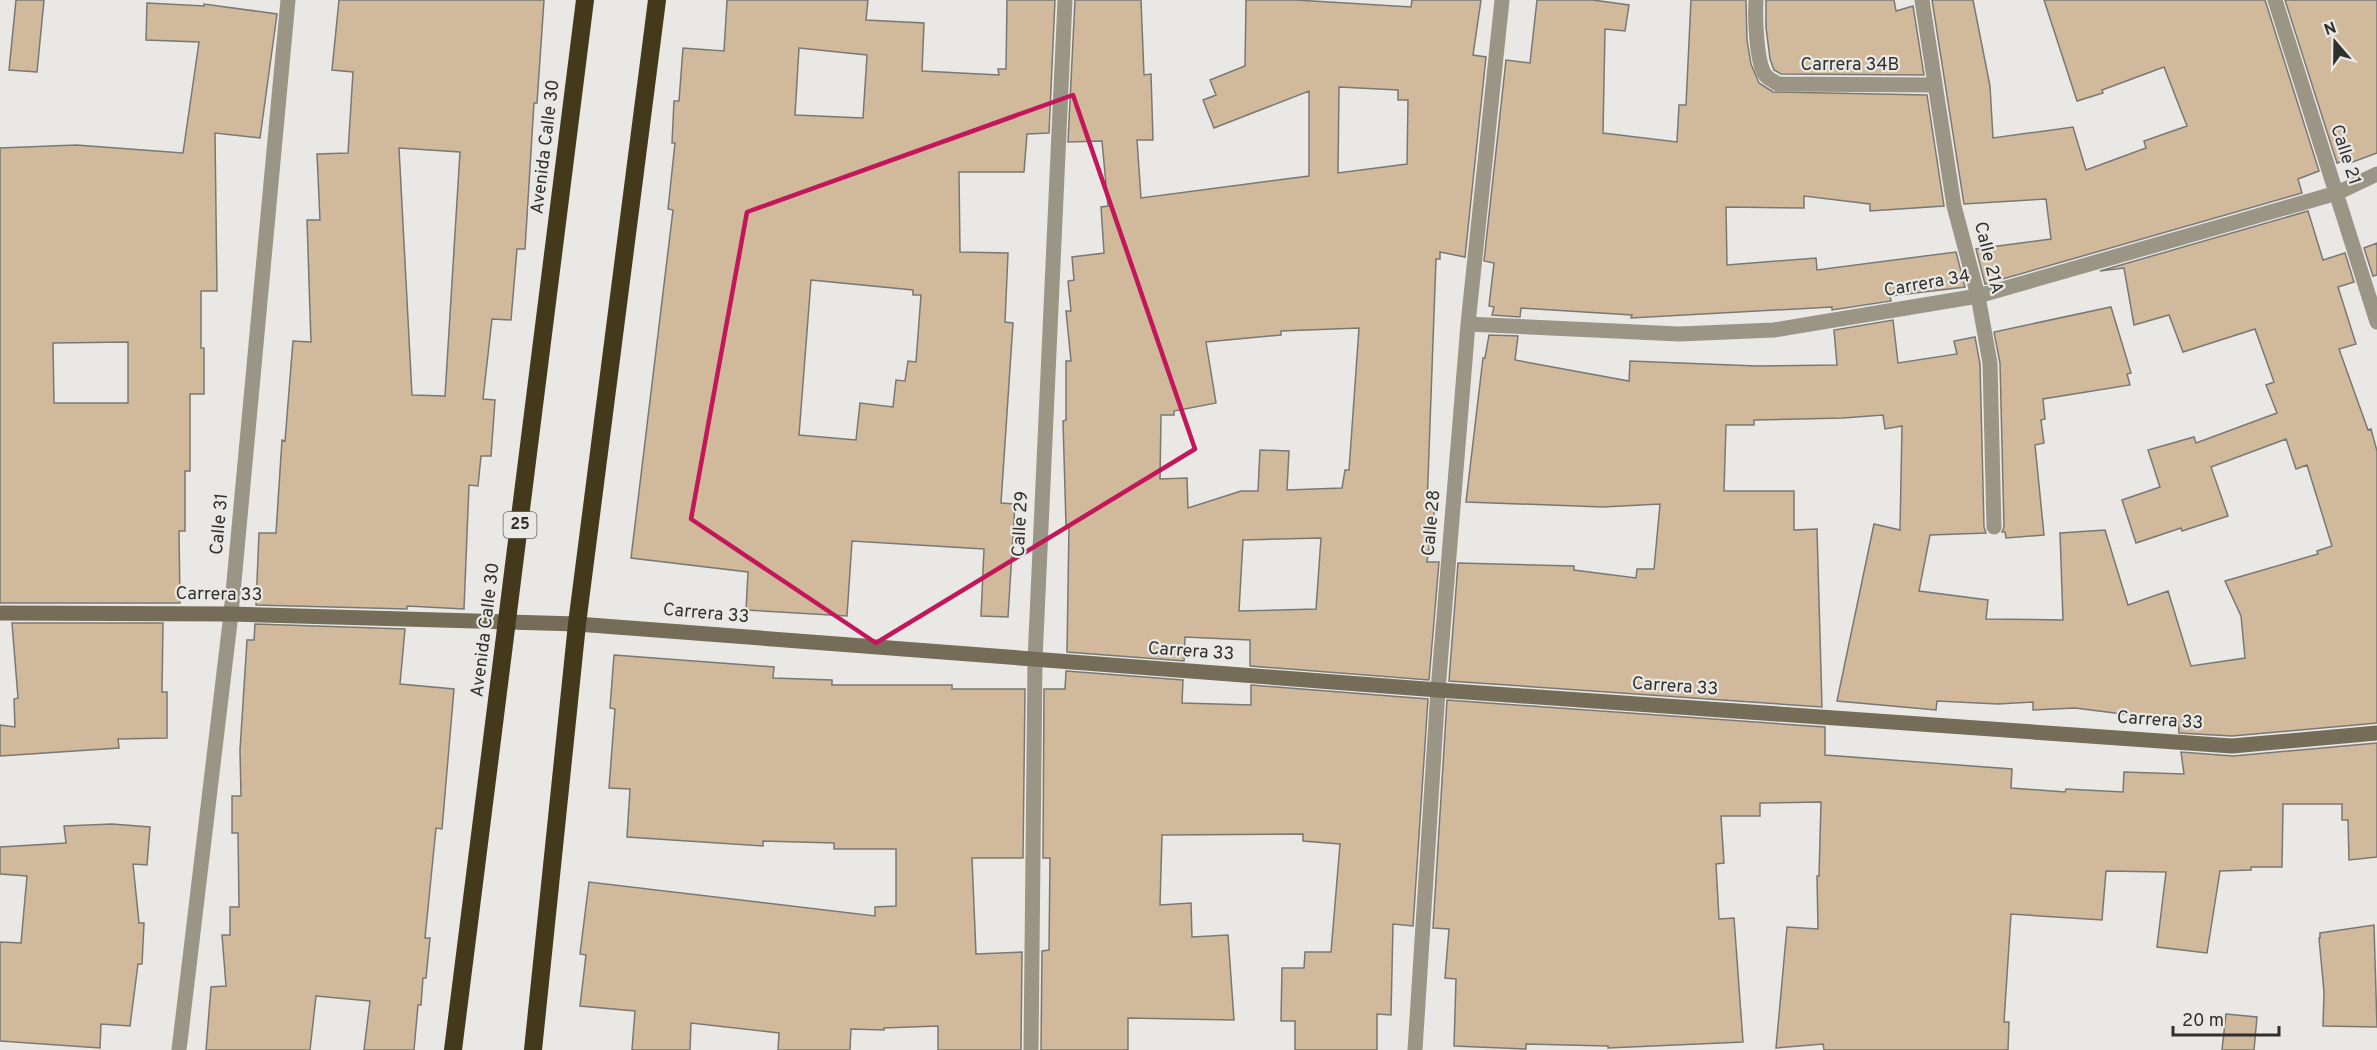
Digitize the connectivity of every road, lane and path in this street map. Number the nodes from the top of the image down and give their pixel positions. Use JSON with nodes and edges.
{"nodes":[{"id":1,"x":288,"y":0,"type":"edge"},
{"id":2,"x":585,"y":0,"type":"edge"},
{"id":3,"x":657,"y":0,"type":"edge"},
{"id":4,"x":1065,"y":0,"type":"edge"},
{"id":5,"x":1502,"y":0,"type":"edge"},
{"id":6,"x":1756,"y":0,"type":"edge"},
{"id":7,"x":1922,"y":0,"type":"edge"},
{"id":8,"x":2275,"y":0,"type":"edge"},
{"id":9,"x":1935,"y":85,"type":"junction"},
{"id":10,"x":2377,"y":174,"type":"edge"},
{"id":11,"x":2337,"y":193,"type":"junction"},
{"id":12,"x":1978,"y":296,"type":"junction"},
{"id":13,"x":2377,"y":322,"type":"edge"},
{"id":14,"x":1468,"y":324,"type":"junction"},
{"id":15,"x":1994,"y":527,"type":"dead end"},
{"id":16,"x":0,"y":613,"type":"edge"},
{"id":17,"x":231,"y":614,"type":"junction"},
{"id":18,"x":508,"y":621,"type":"junction"},
{"id":19,"x":577,"y":624,"type":"junction"},
{"id":20,"x":1035,"y":660,"type":"junction"},
{"id":21,"x":1438,"y":690,"type":"junction"},
{"id":22,"x":2377,"y":733,"type":"edge"},
{"id":23,"x":179,"y":1050,"type":"edge"},
{"id":24,"x":453,"y":1050,"type":"edge"},
{"id":25,"x":532,"y":1050,"type":"edge"},
{"id":26,"x":1031,"y":1050,"type":"edge"},
{"id":27,"x":1415,"y":1050,"type":"edge"}],
"edges":[{"from":1,"to":17,"type":"street","name":"Calle 31"},
{"from":2,"to":18,"type":"highway","name":"Avenida Calle 30","number":"25"},
{"from":3,"to":19,"type":"highway"},
{"from":4,"to":20,"type":"street","name":"Calle 29"},
{"from":5,"to":14,"type":"street","name":"Calle 28"},
{"from":6,"to":9,"type":"street","name":"Carrera 34B"},
{"from":7,"to":9,"type":"street","name":"Calle 21A"},
{"from":8,"to":11,"type":"street","name":"Calle 21"},
{"from":9,"to":12,"type":"street","name":"Calle 21A"},
{"from":10,"to":11,"type":"street","name":"Carrera 34"},
{"from":11,"to":12,"type":"street","name":"Carrera 34"},
{"from":11,"to":13,"type":"street","name":"Calle 21"},
{"from":12,"to":14,"type":"street","name":"Carrera 34"},
{"from":12,"to":15,"type":"street","name":"Calle 21A"},
{"from":14,"to":21,"type":"street","name":"Calle 28"},
{"from":16,"to":17,"type":"street","name":"Carrera 33"},
{"from":17,"to":18,"type":"street","name":"Carrera 33"},
{"from":17,"to":23,"type":"street","name":"Calle 31"},
{"from":18,"to":19,"type":"street","name":"Carrera 33"},
{"from":18,"to":24,"type":"highway","name":"Avenida Calle 30","number":"25"},
{"from":19,"to":20,"type":"street","name":"Carrera 33"},
{"from":19,"to":25,"type":"highway"},
{"from":20,"to":21,"type":"street","name":"Carrera 33"},
{"from":20,"to":26,"type":"street","name":"Calle 29"},
{"from":21,"to":22,"type":"street","name":"Carrera 33"},
{"from":21,"to":27,"type":"street","name":"Calle 28"}]}
